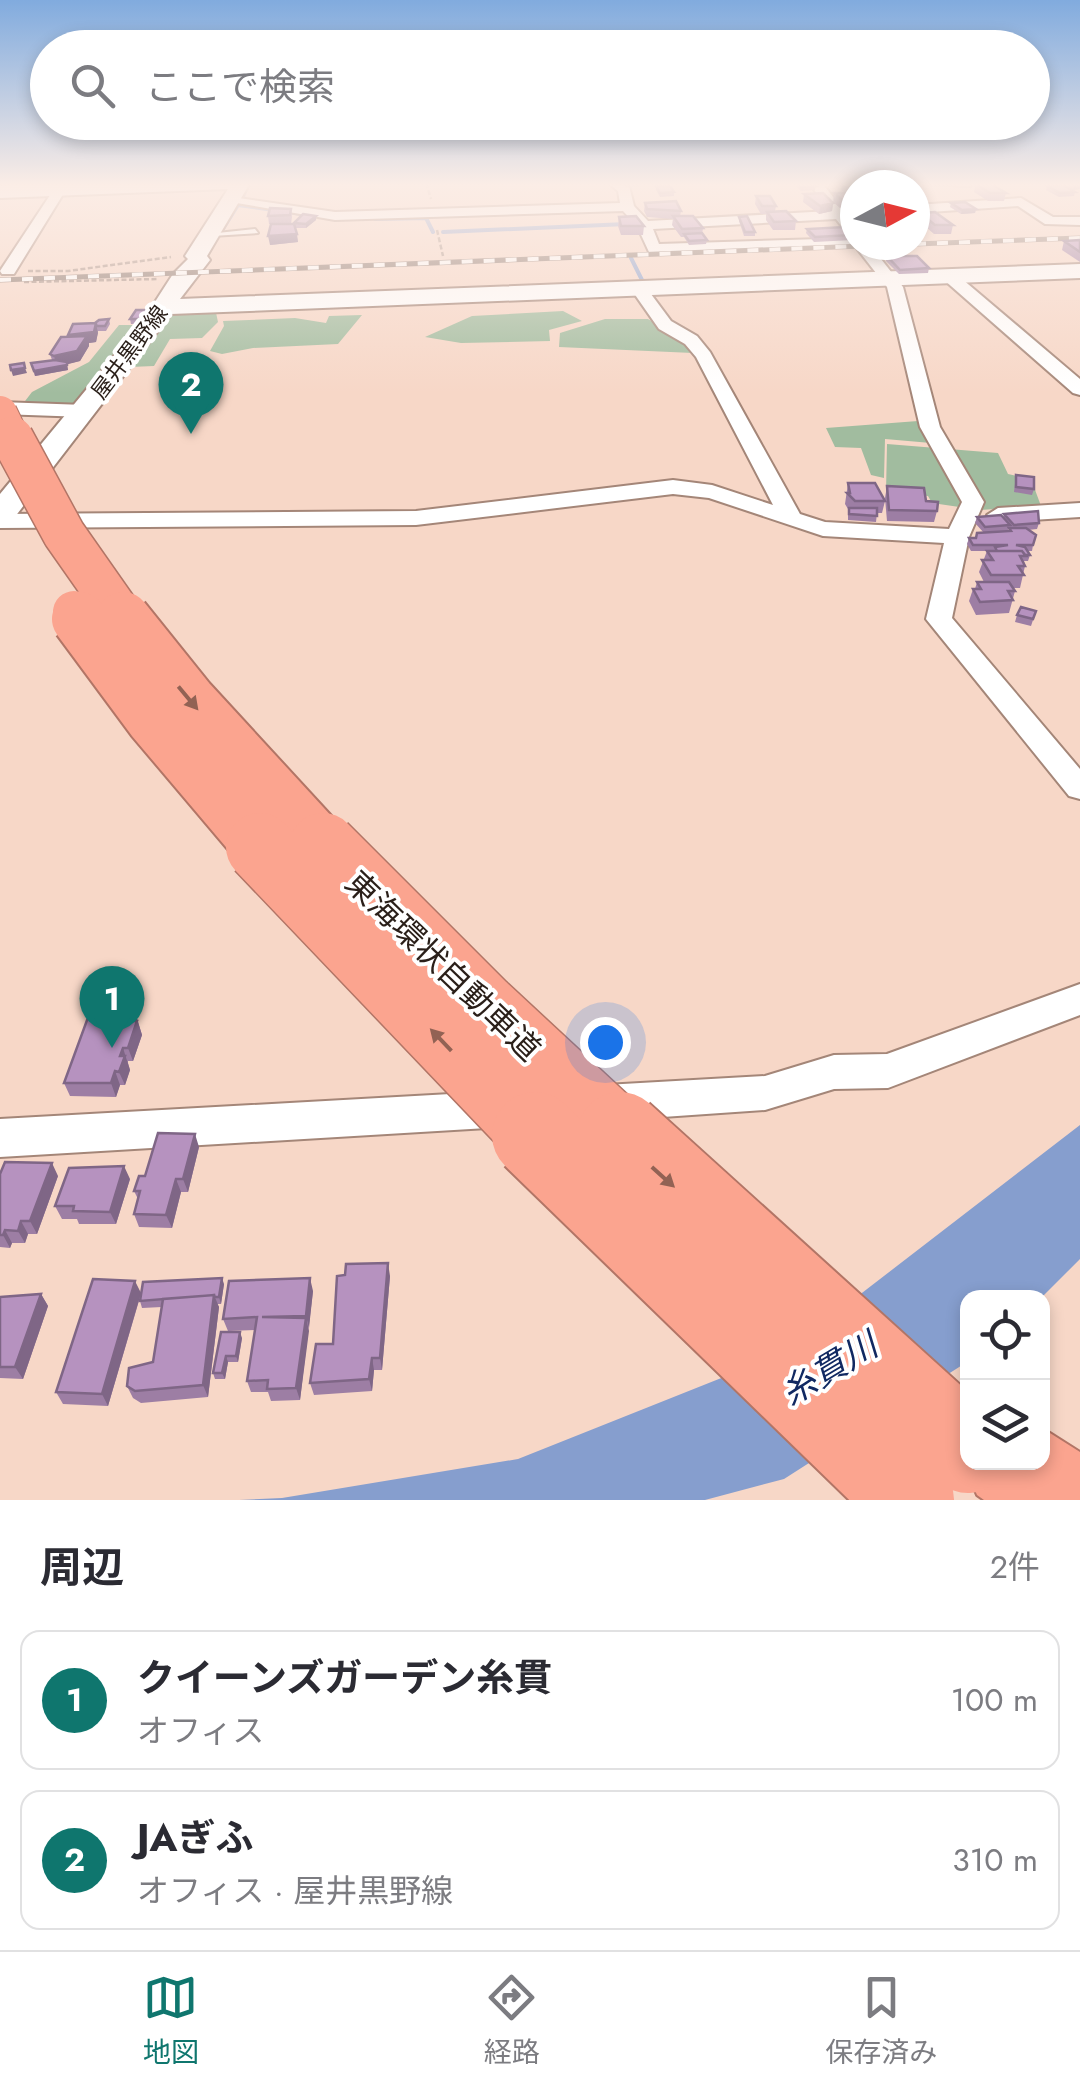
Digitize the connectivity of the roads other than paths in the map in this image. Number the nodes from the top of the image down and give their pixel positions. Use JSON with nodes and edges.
{"nodes":[{"id":1,"x":19,"y":253,"type":"edge"},
{"id":2,"x":202,"y":253,"type":"edge"},
{"id":3,"x":874,"y":260,"type":"edge"},
{"id":4,"x":8,"y":271,"type":"road end"},
{"id":5,"x":1080,"y":271,"type":"edge"},
{"id":6,"x":949,"y":276,"type":"junction"},
{"id":7,"x":892,"y":280,"type":"junction"},
{"id":8,"x":640,"y":289,"type":"junction"},
{"id":9,"x":164,"y":307,"type":"junction"},
{"id":10,"x":1080,"y":389,"type":"edge"},
{"id":11,"x":0,"y":411,"type":"edge"},
{"id":12,"x":85,"y":411,"type":"junction"},
{"id":13,"x":0,"y":493,"type":"edge"},
{"id":14,"x":1080,"y":510,"type":"edge"},
{"id":15,"x":0,"y":518,"type":"edge"},
{"id":16,"x":792,"y":518,"type":"junction"},
{"id":17,"x":961,"y":526,"type":"junction"},
{"id":18,"x":1080,"y":789,"type":"edge"},
{"id":19,"x":1080,"y":998,"type":"edge"},
{"id":20,"x":0,"y":1138,"type":"edge"},
{"id":21,"x":713,"y":1312,"type":"junction"},
{"id":22,"x":949,"y":1428,"type":"edge"},
{"id":23,"x":990,"y":1470,"type":"edge"},
{"id":24,"x":1022,"y":1470,"type":"edge"},
{"id":25,"x":867,"y":1500,"type":"edge"},
{"id":26,"x":911,"y":1500,"type":"edge"},
{"id":27,"x":1022,"y":1500,"type":"edge"},
{"id":28,"x":1068,"y":1500,"type":"edge"}],
"edges":[{"from":1,"to":4,"type":"street"},
{"from":2,"to":9,"type":"street","name":"屋井黒野線"},
{"from":3,"to":7,"type":"street"},
{"from":5,"to":6,"type":"street"},
{"from":6,"to":7,"type":"street"},
{"from":6,"to":10,"type":"street"},
{"from":7,"to":8,"type":"street"},
{"from":7,"to":17,"type":"street"},
{"from":8,"to":9,"type":"street"},
{"from":8,"to":16,"type":"street"},
{"from":9,"to":12,"type":"street","name":"屋井黒野線"},
{"from":11,"to":12,"type":"street"},
{"from":11,"to":22,"type":"highway","name":"東海環状自動車道","one_way":true,"bridge":true},
{"from":12,"to":15,"type":"street","name":"屋井黒野線"},
{"from":21,"to":13,"type":"highway","name":"東海環状自動車道","one_way":true,"bridge":true},
{"from":14,"to":17,"type":"street"},
{"from":15,"to":16,"type":"street"},
{"from":16,"to":17,"type":"street"},
{"from":17,"to":18,"type":"street"},
{"from":19,"to":20,"type":"street"},
{"from":21,"to":25,"type":"highway","bridge":true},
{"from":21,"to":26,"type":"highway","name":"東海環状自動車道","bridge":true},
{"from":23,"to":27,"type":"highway"},
{"from":24,"to":28,"type":"highway"}]}
